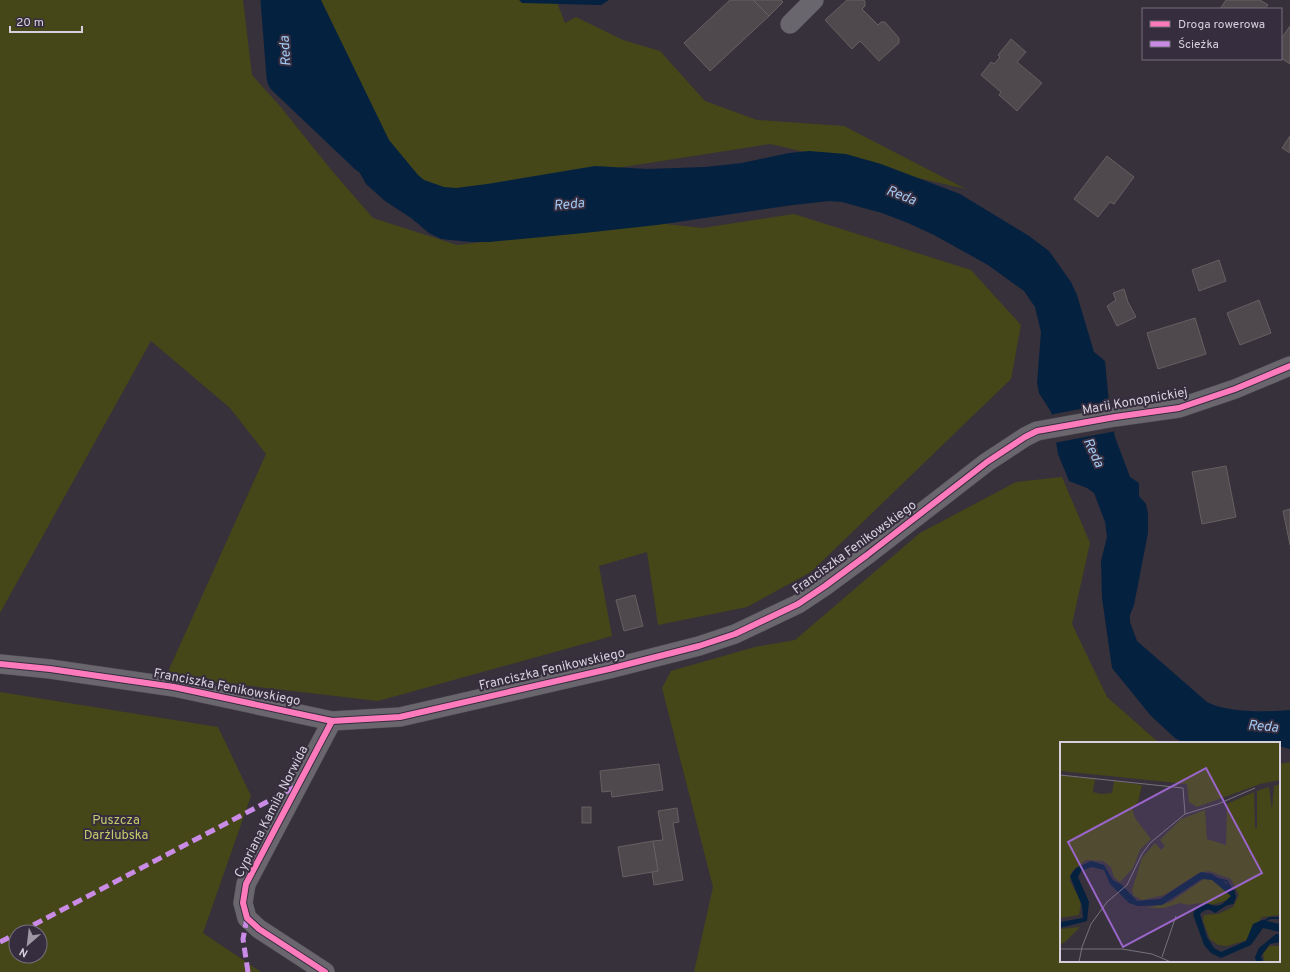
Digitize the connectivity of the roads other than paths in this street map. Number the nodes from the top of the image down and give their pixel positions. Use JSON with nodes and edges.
{"nodes":[{"id":1,"x":814,"y":0,"type":"edge"},
{"id":2,"x":790,"y":24,"type":"dead end"},
{"id":3,"x":1290,"y":366,"type":"edge"},
{"id":4,"x":1049,"y":428,"type":"joint"},
{"id":5,"x":0,"y":664,"type":"edge"},
{"id":6,"x":332,"y":721,"type":"junction"},
{"id":7,"x":325,"y":972,"type":"edge"}],
"edges":[{"from":1,"to":2,"type":"street"},
{"from":3,"to":4,"type":"street","name":"Marii Konopnickiej"},
{"from":4,"to":6,"type":"street","name":"Franciszka Fenikowskiego"},
{"from":5,"to":6,"type":"street","name":"Franciszka Fenikowskiego"},
{"from":6,"to":7,"type":"street","name":"Cypriana Kamila Norwida"}]}
